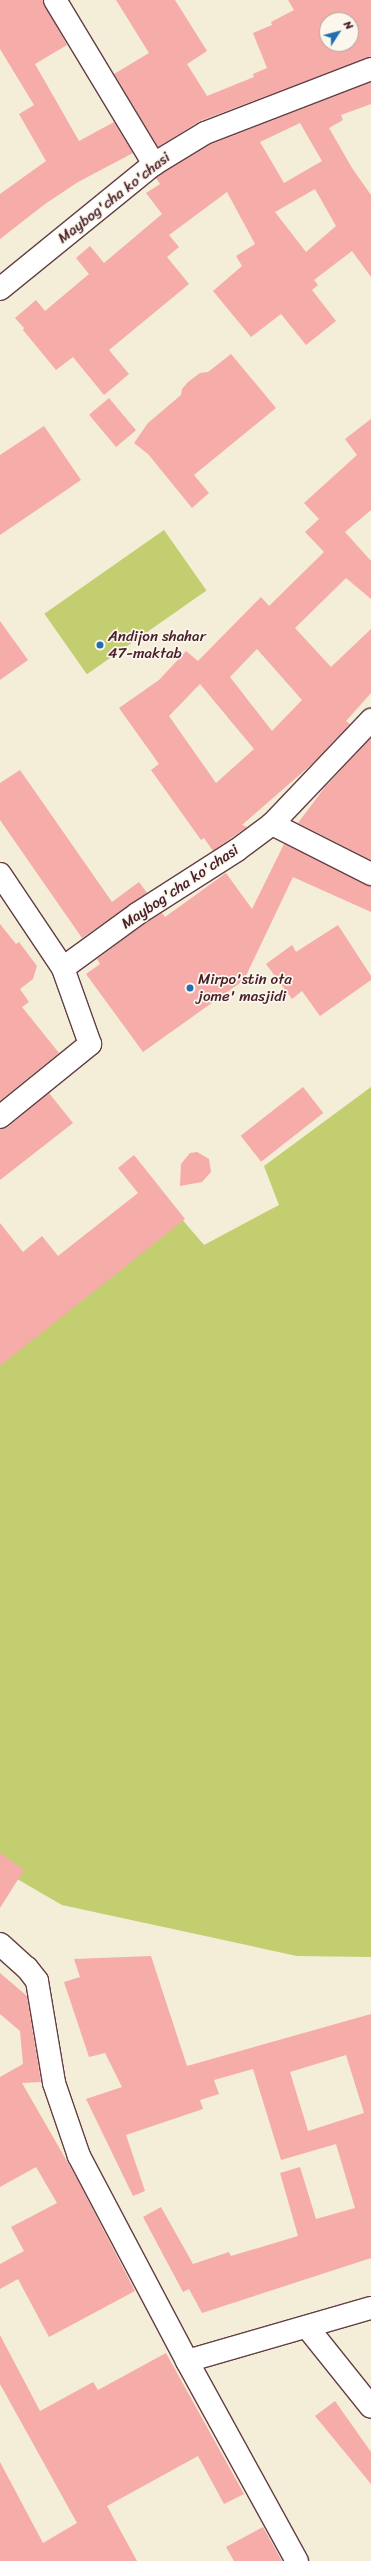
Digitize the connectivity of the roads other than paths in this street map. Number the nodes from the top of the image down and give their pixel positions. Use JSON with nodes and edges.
{"nodes":[{"id":1,"x":55,"y":0,"type":"edge"},
{"id":2,"x":371,"y":69,"type":"edge"},
{"id":3,"x":154,"y":164,"type":"junction"},
{"id":4,"x":0,"y":289,"type":"edge"},
{"id":5,"x":371,"y":720,"type":"edge"},
{"id":6,"x":272,"y":824,"type":"junction"},
{"id":7,"x":0,"y":874,"type":"edge"},
{"id":8,"x":371,"y":874,"type":"edge"},
{"id":9,"x":63,"y":968,"type":"junction"},
{"id":10,"x":0,"y":1116,"type":"edge"},
{"id":11,"x":0,"y":1944,"type":"edge"},
{"id":12,"x":371,"y":2308,"type":"edge"},
{"id":13,"x":307,"y":2327,"type":"junction"},
{"id":14,"x":187,"y":2361,"type":"junction"},
{"id":15,"x":371,"y":2407,"type":"edge"},
{"id":16,"x":297,"y":2561,"type":"edge"}],
"edges":[{"from":1,"to":3,"type":"street"},
{"from":2,"to":3,"type":"street","name":"Maybog'cha ko'chasi"},
{"from":3,"to":4,"type":"street","name":"Maybog'cha ko'chasi"},
{"from":5,"to":6,"type":"street","name":"Maybog'cha ko'chasi"},
{"from":6,"to":8,"type":"street"},
{"from":6,"to":9,"type":"street","name":"Maybog'cha ko'chasi"},
{"from":7,"to":9,"type":"street"},
{"from":9,"to":10,"type":"street"},
{"from":11,"to":14,"type":"street"},
{"from":12,"to":13,"type":"street"},
{"from":13,"to":14,"type":"street"},
{"from":13,"to":15,"type":"street"},
{"from":14,"to":16,"type":"street"}]}
